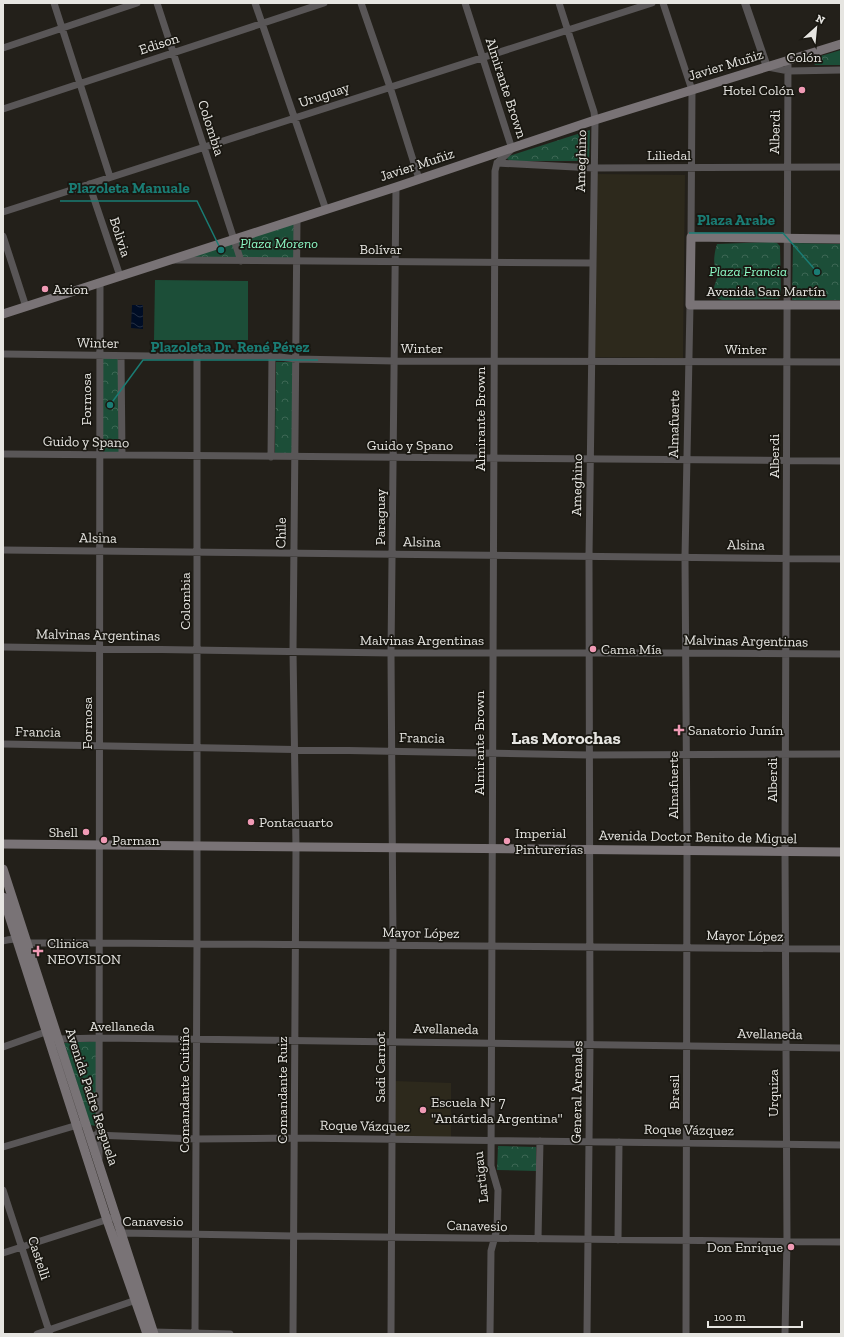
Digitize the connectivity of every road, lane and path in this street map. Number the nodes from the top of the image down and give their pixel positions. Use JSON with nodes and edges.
{"nodes":[{"id":1,"x":54,"y":3,"type":"edge"},
{"id":2,"x":137,"y":3,"type":"edge"},
{"id":3,"x":156,"y":3,"type":"edge"},
{"id":4,"x":255,"y":3,"type":"edge"},
{"id":5,"x":324,"y":3,"type":"edge"},
{"id":6,"x":360,"y":3,"type":"edge"},
{"id":7,"x":464,"y":3,"type":"edge"},
{"id":8,"x":559,"y":3,"type":"edge"},
{"id":9,"x":652,"y":3,"type":"edge"},
{"id":10,"x":664,"y":3,"type":"edge"},
{"id":11,"x":745,"y":3,"type":"edge"},
{"id":12,"x":262,"y":24,"type":"junction"},
{"id":13,"x":62,"y":28,"type":"junction"},
{"id":14,"x":567,"y":30,"type":"junction"},
{"id":15,"x":841,"y":44,"type":"edge"},
{"id":16,"x":3,"y":48,"type":"edge"},
{"id":17,"x":173,"y":53,"type":"junction"},
{"id":18,"x":482,"y":58,"type":"junction"},
{"id":19,"x":789,"y":66,"type":"junction"},
{"id":20,"x":767,"y":67,"type":"junction"},
{"id":21,"x":841,"y":70,"type":"edge"},
{"id":22,"x":80,"y":84,"type":"junction"},
{"id":23,"x":390,"y":87,"type":"junction"},
{"id":24,"x":692,"y":90,"type":"junction"},
{"id":25,"x":3,"y":109,"type":"edge"},
{"id":26,"x":295,"y":118,"type":"junction"},
{"id":27,"x":595,"y":120,"type":"junction"},
{"id":28,"x":204,"y":147,"type":"junction"},
{"id":29,"x":512,"y":149,"type":"junction"},
{"id":30,"x":497,"y":163,"type":"junction"},
{"id":31,"x":788,"y":167,"type":"junction"},
{"id":32,"x":841,"y":167,"type":"edge"},
{"id":33,"x":594,"y":168,"type":"junction"},
{"id":34,"x":692,"y":168,"type":"junction"},
{"id":35,"x":110,"y":177,"type":"junction"},
{"id":36,"x":419,"y":179,"type":"junction"},
{"id":37,"x":89,"y":184,"type":"junction"},
{"id":38,"x":396,"y":187,"type":"junction"},
{"id":39,"x":326,"y":210,"type":"junction"},
{"id":40,"x":3,"y":212,"type":"edge"},
{"id":41,"x":297,"y":219,"type":"junction"},
{"id":42,"x":3,"y":236,"type":"edge"},
{"id":43,"x":691,"y":237,"type":"junction"},
{"id":44,"x":788,"y":238,"type":"junction"},
{"id":45,"x":234,"y":239,"type":"junction"},
{"id":46,"x":841,"y":239,"type":"edge"},
{"id":47,"x":168,"y":260,"type":"junction"},
{"id":48,"x":240,"y":261,"type":"junction"},
{"id":49,"x":297,"y":261,"type":"junction"},
{"id":50,"x":396,"y":262,"type":"junction"},
{"id":51,"x":494,"y":263,"type":"junction"},
{"id":52,"x":593,"y":263,"type":"junction"},
{"id":53,"x":120,"y":276,"type":"junction"},
{"id":54,"x":100,"y":283,"type":"junction"},
{"id":55,"x":690,"y":305,"type":"junction"},
{"id":56,"x":787,"y":305,"type":"junction"},
{"id":57,"x":841,"y":305,"type":"edge"},
{"id":58,"x":26,"y":307,"type":"junction"},
{"id":59,"x":3,"y":314,"type":"edge"},
{"id":60,"x":3,"y":354,"type":"edge"},
{"id":61,"x":99,"y":356,"type":"junction"},
{"id":62,"x":121,"y":356,"type":"junction"},
{"id":63,"x":197,"y":356,"type":"junction"},
{"id":64,"x":272,"y":356,"type":"junction"},
{"id":65,"x":296,"y":359,"type":"junction"},
{"id":66,"x":395,"y":360,"type":"junction"},
{"id":67,"x":493,"y":361,"type":"junction"},
{"id":68,"x":592,"y":361,"type":"junction"},
{"id":69,"x":689,"y":362,"type":"junction"},
{"id":70,"x":787,"y":362,"type":"junction"},
{"id":71,"x":841,"y":362,"type":"edge"},
{"id":72,"x":3,"y":454,"type":"edge"},
{"id":73,"x":99,"y":455,"type":"junction"},
{"id":74,"x":122,"y":455,"type":"junction"},
{"id":75,"x":198,"y":456,"type":"junction"},
{"id":76,"x":271,"y":457,"type":"junction"},
{"id":77,"x":295,"y":457,"type":"junction"},
{"id":78,"x":394,"y":458,"type":"junction"},
{"id":79,"x":493,"y":458,"type":"junction"},
{"id":80,"x":591,"y":458,"type":"junction"},
{"id":81,"x":687,"y":459,"type":"junction"},
{"id":82,"x":787,"y":461,"type":"junction"},
{"id":83,"x":841,"y":461,"type":"edge"},
{"id":84,"x":3,"y":550,"type":"edge"},
{"id":85,"x":99,"y":551,"type":"junction"},
{"id":86,"x":198,"y":552,"type":"junction"},
{"id":87,"x":294,"y":553,"type":"junction"},
{"id":88,"x":393,"y":554,"type":"junction"},
{"id":89,"x":492,"y":555,"type":"junction"},
{"id":90,"x":589,"y":556,"type":"junction"},
{"id":91,"x":685,"y":557,"type":"junction"},
{"id":92,"x":786,"y":558,"type":"junction"},
{"id":93,"x":841,"y":559,"type":"edge"},
{"id":94,"x":3,"y":647,"type":"edge"},
{"id":95,"x":100,"y":648,"type":"junction"},
{"id":96,"x":198,"y":650,"type":"junction"},
{"id":97,"x":293,"y":651,"type":"junction"},
{"id":98,"x":391,"y":653,"type":"junction"},
{"id":99,"x":492,"y":653,"type":"junction"},
{"id":100,"x":589,"y":653,"type":"junction"},
{"id":101,"x":686,"y":653,"type":"junction"},
{"id":102,"x":786,"y":654,"type":"junction"},
{"id":103,"x":841,"y":654,"type":"edge"},
{"id":104,"x":3,"y":744,"type":"edge"},
{"id":105,"x":100,"y":746,"type":"junction"},
{"id":106,"x":197,"y":748,"type":"junction"},
{"id":107,"x":295,"y":749,"type":"junction"},
{"id":108,"x":392,"y":751,"type":"junction"},
{"id":109,"x":492,"y":753,"type":"junction"},
{"id":110,"x":786,"y":754,"type":"junction"},
{"id":111,"x":841,"y":754,"type":"edge"},
{"id":112,"x":589,"y":755,"type":"junction"},
{"id":113,"x":687,"y":755,"type":"junction"},
{"id":114,"x":3,"y":844,"type":"edge"},
{"id":115,"x":100,"y":845,"type":"junction"},
{"id":116,"x":197,"y":846,"type":"junction"},
{"id":117,"x":296,"y":847,"type":"junction"},
{"id":118,"x":393,"y":848,"type":"junction"},
{"id":119,"x":491,"y":849,"type":"junction"},
{"id":120,"x":590,"y":850,"type":"junction"},
{"id":121,"x":687,"y":851,"type":"junction"},
{"id":122,"x":785,"y":852,"type":"junction"},
{"id":123,"x":841,"y":852,"type":"edge"},
{"id":124,"x":3,"y":869,"type":"edge"},
{"id":125,"x":3,"y":897,"type":"edge"},
{"id":126,"x":17,"y":939,"type":"junction"},
{"id":127,"x":3,"y":941,"type":"edge"},
{"id":128,"x":27,"y":943,"type":"junction"},
{"id":129,"x":100,"y":943,"type":"junction"},
{"id":130,"x":197,"y":944,"type":"junction"},
{"id":131,"x":296,"y":945,"type":"junction"},
{"id":132,"x":393,"y":945,"type":"junction"},
{"id":133,"x":491,"y":946,"type":"junction"},
{"id":134,"x":590,"y":947,"type":"junction"},
{"id":135,"x":687,"y":948,"type":"junction"},
{"id":136,"x":786,"y":949,"type":"junction"},
{"id":137,"x":841,"y":950,"type":"edge"},
{"id":138,"x":51,"y":1030,"type":"junction"},
{"id":139,"x":100,"y":1038,"type":"junction"},
{"id":140,"x":55,"y":1040,"type":"junction"},
{"id":141,"x":197,"y":1040,"type":"junction"},
{"id":142,"x":295,"y":1041,"type":"junction"},
{"id":143,"x":393,"y":1042,"type":"junction"},
{"id":144,"x":491,"y":1043,"type":"junction"},
{"id":145,"x":590,"y":1044,"type":"junction"},
{"id":146,"x":687,"y":1046,"type":"junction"},
{"id":147,"x":3,"y":1047,"type":"edge"},
{"id":148,"x":786,"y":1047,"type":"junction"},
{"id":149,"x":841,"y":1048,"type":"edge"},
{"id":150,"x":81,"y":1124,"type":"junction"},
{"id":151,"x":99,"y":1135,"type":"junction"},
{"id":152,"x":85,"y":1136,"type":"junction"},
{"id":153,"x":294,"y":1138,"type":"junction"},
{"id":154,"x":196,"y":1139,"type":"junction"},
{"id":155,"x":392,"y":1139,"type":"junction"},
{"id":156,"x":491,"y":1140,"type":"junction"},
{"id":157,"x":540,"y":1141,"type":"junction"},
{"id":158,"x":589,"y":1142,"type":"junction"},
{"id":159,"x":620,"y":1142,"type":"junction"},
{"id":160,"x":687,"y":1143,"type":"junction"},
{"id":161,"x":786,"y":1144,"type":"junction"},
{"id":162,"x":841,"y":1145,"type":"edge"},
{"id":163,"x":3,"y":1147,"type":"edge"},
{"id":164,"x":98,"y":1163,"type":"junction"},
{"id":165,"x":3,"y":1190,"type":"edge"},
{"id":166,"x":111,"y":1218,"type":"junction"},
{"id":167,"x":117,"y":1234,"type":"junction"},
{"id":168,"x":196,"y":1234,"type":"junction"},
{"id":169,"x":294,"y":1236,"type":"junction"},
{"id":170,"x":392,"y":1237,"type":"junction"},
{"id":171,"x":495,"y":1239,"type":"junction"},
{"id":172,"x":538,"y":1239,"type":"junction"},
{"id":173,"x":588,"y":1240,"type":"junction"},
{"id":174,"x":618,"y":1240,"type":"junction"},
{"id":175,"x":687,"y":1241,"type":"junction"},
{"id":176,"x":787,"y":1241,"type":"junction"},
{"id":177,"x":841,"y":1242,"type":"edge"},
{"id":178,"x":21,"y":1247,"type":"junction"},
{"id":179,"x":3,"y":1253,"type":"edge"},
{"id":180,"x":138,"y":1299,"type":"junction"},
{"id":181,"x":49,"y":1332,"type":"edge"},
{"id":182,"x":37,"y":1334,"type":"edge"},
{"id":183,"x":151,"y":1334,"type":"edge"},
{"id":184,"x":195,"y":1334,"type":"edge"},
{"id":185,"x":230,"y":1334,"type":"edge"},
{"id":186,"x":293,"y":1334,"type":"edge"},
{"id":187,"x":391,"y":1334,"type":"edge"},
{"id":188,"x":490,"y":1334,"type":"edge"},
{"id":189,"x":587,"y":1334,"type":"edge"},
{"id":190,"x":686,"y":1334,"type":"edge"},
{"id":191,"x":785,"y":1334,"type":"edge"}],
"edges":[{"from":1,"to":13,"type":"street"},
{"from":2,"to":13,"type":"street"},
{"from":3,"to":17,"type":"street","name":"Colombia"},
{"from":4,"to":12,"type":"street"},
{"from":5,"to":12,"type":"street","name":"Edison"},
{"from":6,"to":23,"type":"street"},
{"from":7,"to":18,"type":"street","name":"Almirante Brown"},
{"from":8,"to":14,"type":"street","name":"Ameghino"},
{"from":9,"to":14,"type":"street","name":"Uruguay"},
{"from":10,"to":24,"type":"street","name":"Almafuerte"},
{"from":11,"to":20,"type":"street"},
{"from":12,"to":17,"type":"street","name":"Edison"},
{"from":12,"to":26,"type":"street"},
{"from":13,"to":16,"type":"street"},
{"from":13,"to":22,"type":"street"},
{"from":14,"to":18,"type":"street","name":"Uruguay"},
{"from":14,"to":27,"type":"street","name":"Ameghino"},
{"from":15,"to":19,"type":"main road","name":"Javier Muñiz"},
{"from":17,"to":22,"type":"street","name":"Edison"},
{"from":17,"to":28,"type":"street","name":"Colombia"},
{"from":18,"to":23,"type":"street","name":"Uruguay"},
{"from":18,"to":29,"type":"street","name":"Almirante Brown"},
{"from":19,"to":20,"type":"main road","name":"Javier Muñiz"},
{"from":19,"to":21,"type":"street","name":"Colón"},
{"from":19,"to":31,"type":"street","name":"Alberdi"},
{"from":20,"to":24,"type":"main road","name":"Javier Muñiz"},
{"from":22,"to":25,"type":"street","name":"Edison"},
{"from":22,"to":35,"type":"street"},
{"from":23,"to":26,"type":"street","name":"Uruguay"},
{"from":23,"to":36,"type":"street"},
{"from":24,"to":27,"type":"main road","name":"Javier Muñiz"},
{"from":24,"to":34,"type":"street","name":"Almafuerte"},
{"from":26,"to":28,"type":"street","name":"Uruguay"},
{"from":26,"to":39,"type":"street"},
{"from":27,"to":29,"type":"main road","name":"Javier Muñiz"},
{"from":27,"to":33,"type":"street","name":"Ameghino"},
{"from":28,"to":35,"type":"street","name":"Uruguay"},
{"from":28,"to":45,"type":"street","name":"Colombia"},
{"from":29,"to":30,"type":"street","name":"Almirante Brown"},
{"from":29,"to":36,"type":"main road","name":"Javier Muñiz"},
{"from":30,"to":33,"type":"street","name":"Liliedal"},
{"from":30,"to":51,"type":"street","name":"Almirante Brown"},
{"from":31,"to":32,"type":"street","name":"Liliedal"},
{"from":31,"to":34,"type":"street","name":"Liliedal"},
{"from":31,"to":44,"type":"street","name":"Alberdi"},
{"from":33,"to":34,"type":"street","name":"Liliedal"},
{"from":33,"to":52,"type":"street","name":"Ameghino"},
{"from":34,"to":43,"type":"street","name":"Almafuerte"},
{"from":35,"to":37,"type":"street","name":"Uruguay"},
{"from":36,"to":38,"type":"main road","name":"Javier Muñiz"},
{"from":37,"to":40,"type":"street","name":"Uruguay"},
{"from":37,"to":53,"type":"street","name":"Bolivia"},
{"from":38,"to":39,"type":"main road","name":"Javier Muñiz"},
{"from":38,"to":50,"type":"street","name":"Paraguay"},
{"from":39,"to":41,"type":"main road","name":"Javier Muñiz"},
{"from":41,"to":45,"type":"main road","name":"Javier Muñiz"},
{"from":41,"to":49,"type":"street","name":"Chile"},
{"from":42,"to":58,"type":"street"},
{"from":43,"to":44,"type":"main road"},
{"from":43,"to":55,"type":"main road","name":"Almafuerte"},
{"from":44,"to":46,"type":"main road"},
{"from":44,"to":56,"type":"street","name":"Alberdi"},
{"from":45,"to":47,"type":"main road","name":"Javier Muñiz"},
{"from":45,"to":48,"type":"street","name":"Colombia"},
{"from":47,"to":48,"type":"street","name":"Bolívar"},
{"from":47,"to":53,"type":"main road","name":"Javier Muñiz"},
{"from":48,"to":49,"type":"street","name":"Bolívar"},
{"from":49,"to":50,"type":"street","name":"Bolívar"},
{"from":49,"to":65,"type":"street","name":"Chile"},
{"from":50,"to":51,"type":"street","name":"Bolívar"},
{"from":50,"to":66,"type":"street","name":"Paraguay"},
{"from":51,"to":52,"type":"street","name":"Bolívar"},
{"from":51,"to":67,"type":"street","name":"Almirante Brown"},
{"from":52,"to":68,"type":"street","name":"Ameghino"},
{"from":53,"to":54,"type":"main road","name":"Javier Muñiz"},
{"from":54,"to":58,"type":"main road","name":"Javier Muñiz"},
{"from":54,"to":61,"type":"street","name":"Formosa"},
{"from":55,"to":56,"type":"main road","name":"Avenida San Martín"},
{"from":55,"to":69,"type":"street","name":"Almafuerte"},
{"from":56,"to":57,"type":"main road","name":"Avenida San Martín"},
{"from":56,"to":70,"type":"street","name":"Alberdi"},
{"from":58,"to":59,"type":"main road","name":"Javier Muñiz"},
{"from":60,"to":61,"type":"street","name":"Winter"},
{"from":61,"to":62,"type":"street","name":"Winter"},
{"from":61,"to":73,"type":"street","name":"Formosa"},
{"from":62,"to":63,"type":"street","name":"Winter"},
{"from":62,"to":74,"type":"street"},
{"from":63,"to":64,"type":"street","name":"Winter"},
{"from":63,"to":75,"type":"street","name":"Colombia"},
{"from":64,"to":65,"type":"street","name":"Winter"},
{"from":64,"to":76,"type":"street"},
{"from":65,"to":66,"type":"street","name":"Winter"},
{"from":65,"to":77,"type":"street","name":"Chile"},
{"from":66,"to":67,"type":"street","name":"Winter"},
{"from":66,"to":78,"type":"street","name":"Paraguay"},
{"from":67,"to":68,"type":"street","name":"Winter"},
{"from":67,"to":79,"type":"street","name":"Almirante Brown"},
{"from":68,"to":69,"type":"street","name":"Winter"},
{"from":68,"to":80,"type":"street","name":"Ameghino"},
{"from":69,"to":70,"type":"street","name":"Winter"},
{"from":69,"to":81,"type":"street","name":"Almafuerte"},
{"from":70,"to":71,"type":"street","name":"Winter"},
{"from":70,"to":82,"type":"street","name":"Alberdi"},
{"from":72,"to":73,"type":"street","name":"Guido y Spano"},
{"from":73,"to":74,"type":"street","name":"Guido y Spano"},
{"from":73,"to":85,"type":"street","name":"Formosa"},
{"from":74,"to":75,"type":"street","name":"Guido y Spano"},
{"from":75,"to":76,"type":"street","name":"Guido y Spano"},
{"from":75,"to":86,"type":"street","name":"Colombia"},
{"from":76,"to":77,"type":"street","name":"Guido y Spano"},
{"from":77,"to":78,"type":"street","name":"Guido y Spano"},
{"from":77,"to":87,"type":"street","name":"Chile"},
{"from":78,"to":79,"type":"street","name":"Guido y Spano"},
{"from":78,"to":88,"type":"street","name":"Paraguay"},
{"from":79,"to":80,"type":"street","name":"Guido y Spano"},
{"from":79,"to":89,"type":"street","name":"Almirante Brown"},
{"from":80,"to":81,"type":"street","name":"Guido y Spano"},
{"from":80,"to":90,"type":"street","name":"Ameghino"},
{"from":81,"to":82,"type":"street","name":"Guido y Spano"},
{"from":81,"to":91,"type":"street","name":"Almafuerte"},
{"from":82,"to":83,"type":"street","name":"Guido y Spano"},
{"from":82,"to":92,"type":"street","name":"Alberdi"},
{"from":84,"to":85,"type":"street","name":"Alsina"},
{"from":85,"to":86,"type":"street","name":"Alsina"},
{"from":85,"to":95,"type":"street","name":"Formosa"},
{"from":86,"to":87,"type":"street","name":"Alsina"},
{"from":86,"to":96,"type":"street","name":"Colombia"},
{"from":87,"to":88,"type":"street","name":"Alsina"},
{"from":87,"to":97,"type":"street","name":"Chile"},
{"from":88,"to":89,"type":"street","name":"Alsina"},
{"from":88,"to":98,"type":"street","name":"Paraguay"},
{"from":89,"to":90,"type":"street","name":"Alsina"},
{"from":89,"to":99,"type":"street","name":"Almirante Brown"},
{"from":90,"to":91,"type":"street","name":"Alsina"},
{"from":90,"to":100,"type":"street","name":"Ameghino"},
{"from":91,"to":92,"type":"street","name":"Alsina"},
{"from":91,"to":101,"type":"street","name":"Almafuerte"},
{"from":92,"to":93,"type":"street","name":"Alsina"},
{"from":92,"to":102,"type":"street","name":"Alberdi"},
{"from":94,"to":95,"type":"street","name":"Malvinas Argentinas"},
{"from":95,"to":96,"type":"street","name":"Malvinas Argentinas"},
{"from":95,"to":105,"type":"street","name":"Formosa"},
{"from":96,"to":97,"type":"street","name":"Malvinas Argentinas"},
{"from":96,"to":106,"type":"street","name":"Colombia"},
{"from":97,"to":98,"type":"street","name":"Malvinas Argentinas"},
{"from":97,"to":107,"type":"street","name":"Chile"},
{"from":98,"to":99,"type":"street","name":"Malvinas Argentinas"},
{"from":98,"to":108,"type":"street","name":"Paraguay"},
{"from":99,"to":100,"type":"street","name":"Malvinas Argentinas"},
{"from":99,"to":109,"type":"street","name":"Almirante Brown"},
{"from":100,"to":101,"type":"street","name":"Malvinas Argentinas"},
{"from":100,"to":112,"type":"street","name":"Ameghino"},
{"from":101,"to":102,"type":"street","name":"Malvinas Argentinas"},
{"from":101,"to":113,"type":"street","name":"Almafuerte"},
{"from":102,"to":103,"type":"street","name":"Malvinas Argentinas"},
{"from":102,"to":110,"type":"street","name":"Alberdi"},
{"from":104,"to":105,"type":"street","name":"Francia"},
{"from":105,"to":106,"type":"street","name":"Francia"},
{"from":105,"to":115,"type":"street","name":"Formosa"},
{"from":106,"to":107,"type":"street","name":"Francia"},
{"from":106,"to":116,"type":"street","name":"Colombia"},
{"from":107,"to":108,"type":"street","name":"Francia"},
{"from":107,"to":117,"type":"street","name":"Chile"},
{"from":108,"to":109,"type":"street","name":"Francia"},
{"from":108,"to":118,"type":"street","name":"Paraguay"},
{"from":109,"to":112,"type":"street","name":"Francia"},
{"from":109,"to":119,"type":"street","name":"Almirante Brown"},
{"from":110,"to":111,"type":"street","name":"Francia"},
{"from":110,"to":113,"type":"street","name":"Francia"},
{"from":110,"to":122,"type":"street","name":"Alberdi"},
{"from":112,"to":113,"type":"street","name":"Francia"},
{"from":112,"to":120,"type":"street","name":"Ameghino"},
{"from":113,"to":121,"type":"street","name":"Almafuerte"},
{"from":114,"to":115,"type":"main road","name":"Avenida Doctor Benito de Miguel"},
{"from":115,"to":116,"type":"main road","name":"Avenida Doctor Benito de Miguel"},
{"from":115,"to":129,"type":"street","name":"Formosa"},
{"from":116,"to":117,"type":"main road","name":"Avenida Doctor Benito de Miguel"},
{"from":116,"to":130,"type":"street","name":"Comandante Cuitiño"},
{"from":117,"to":118,"type":"main road","name":"Avenida Doctor Benito de Miguel"},
{"from":117,"to":131,"type":"street","name":"Comandante Ruiz"},
{"from":118,"to":119,"type":"main road","name":"Avenida Doctor Benito de Miguel"},
{"from":118,"to":132,"type":"street","name":"Sadi Carnot"},
{"from":119,"to":120,"type":"main road","name":"Avenida Doctor Benito de Miguel"},
{"from":119,"to":133,"type":"street","name":"Lartigau"},
{"from":120,"to":121,"type":"main road","name":"Avenida Doctor Benito de Miguel"},
{"from":120,"to":134,"type":"street","name":"General Arenales"},
{"from":121,"to":122,"type":"main road","name":"Avenida Doctor Benito de Miguel"},
{"from":121,"to":135,"type":"street","name":"Brasil"},
{"from":122,"to":123,"type":"main road","name":"Avenida Doctor Benito de Miguel"},
{"from":122,"to":136,"type":"street","name":"Urquiza"},
{"from":124,"to":128,"type":"main road","name":"Avenida Padre Respuela"},
{"from":125,"to":126,"type":"main road","name":"Avenida Padre Respuela"},
{"from":126,"to":127,"type":"street","name":"Mayor López"},
{"from":126,"to":128,"type":"street","name":"Mayor López"},
{"from":126,"to":138,"type":"main road","name":"Avenida Padre Respuela"},
{"from":128,"to":129,"type":"street","name":"Mayor López"},
{"from":128,"to":138,"type":"main road","name":"Avenida Padre Respuela"},
{"from":129,"to":130,"type":"street","name":"Mayor López"},
{"from":129,"to":139,"type":"street","name":"Formosa"},
{"from":130,"to":131,"type":"street","name":"Mayor López"},
{"from":130,"to":141,"type":"street","name":"Comandante Cuitiño"},
{"from":131,"to":132,"type":"street","name":"Mayor López"},
{"from":131,"to":142,"type":"street","name":"Comandante Ruiz"},
{"from":132,"to":133,"type":"street","name":"Mayor López"},
{"from":132,"to":143,"type":"street","name":"Sadi Carnot"},
{"from":133,"to":134,"type":"street","name":"Mayor López"},
{"from":133,"to":144,"type":"street","name":"Lartigau"},
{"from":134,"to":135,"type":"street","name":"Mayor López"},
{"from":134,"to":145,"type":"street","name":"General Arenales"},
{"from":135,"to":136,"type":"street","name":"Mayor López"},
{"from":135,"to":146,"type":"street","name":"Brasil"},
{"from":136,"to":137,"type":"street","name":"Mayor López"},
{"from":136,"to":148,"type":"street","name":"Urquiza"},
{"from":138,"to":140,"type":"main road","name":"Avenida Padre Respuela"},
{"from":138,"to":147,"type":"street"},
{"from":139,"to":140,"type":"street","name":"Avellaneda"},
{"from":139,"to":141,"type":"street","name":"Avellaneda"},
{"from":139,"to":151,"type":"street","name":"Formosa"},
{"from":140,"to":150,"type":"main road","name":"Avenida Padre Respuela"},
{"from":141,"to":142,"type":"street","name":"Avellaneda"},
{"from":141,"to":154,"type":"street","name":"Comandante Cuitiño"},
{"from":142,"to":143,"type":"street","name":"Avellaneda"},
{"from":142,"to":153,"type":"street","name":"Comandante Ruiz"},
{"from":143,"to":144,"type":"street","name":"Avellaneda"},
{"from":143,"to":155,"type":"street","name":"Sadi Carnot"},
{"from":144,"to":145,"type":"street","name":"Avellaneda"},
{"from":144,"to":156,"type":"street","name":"Lartigau"},
{"from":145,"to":146,"type":"street","name":"Avellaneda"},
{"from":145,"to":158,"type":"street","name":"General Arenales"},
{"from":146,"to":148,"type":"street","name":"Avellaneda"},
{"from":146,"to":160,"type":"street","name":"Brasil"},
{"from":148,"to":149,"type":"street","name":"Avellaneda"},
{"from":148,"to":161,"type":"street","name":"Urquiza"},
{"from":150,"to":152,"type":"main road","name":"Avenida Padre Respuela"},
{"from":150,"to":163,"type":"street"},
{"from":151,"to":152,"type":"street","name":"Roque Vázquez"},
{"from":151,"to":154,"type":"street","name":"Roque Vázquez"},
{"from":151,"to":164,"type":"street","name":"Formosa"},
{"from":152,"to":164,"type":"main road","name":"Avenida Padre Respuela"},
{"from":152,"to":166,"type":"main road","name":"Avenida Padre Respuela"},
{"from":153,"to":154,"type":"street","name":"Roque Vázquez"},
{"from":153,"to":155,"type":"street","name":"Roque Vázquez"},
{"from":153,"to":169,"type":"street","name":"Comandante Ruiz"},
{"from":154,"to":168,"type":"street","name":"Comandante Cuitiño"},
{"from":155,"to":156,"type":"street","name":"Roque Vázquez"},
{"from":155,"to":170,"type":"street","name":"Sadi Carnot"},
{"from":156,"to":157,"type":"street","name":"Roque Vázquez"},
{"from":156,"to":171,"type":"street","name":"Lartigau"},
{"from":157,"to":158,"type":"street","name":"Roque Vázquez"},
{"from":157,"to":172,"type":"street"},
{"from":158,"to":159,"type":"street","name":"Roque Vázquez"},
{"from":158,"to":173,"type":"street","name":"General Arenales"},
{"from":159,"to":160,"type":"street","name":"Roque Vázquez"},
{"from":159,"to":174,"type":"street"},
{"from":160,"to":161,"type":"street","name":"Roque Vázquez"},
{"from":160,"to":175,"type":"street","name":"Brasil"},
{"from":161,"to":162,"type":"street","name":"Roque Vázquez"},
{"from":161,"to":176,"type":"street","name":"Urquiza"},
{"from":164,"to":166,"type":"main road","name":"Avenida Padre Respuela"},
{"from":165,"to":178,"type":"street","name":"Castelli"},
{"from":166,"to":167,"type":"main road","name":"Avenida Padre Respuela"},
{"from":166,"to":178,"type":"street","name":"Canavesio"},
{"from":167,"to":168,"type":"street","name":"Canavesio"},
{"from":167,"to":180,"type":"main road","name":"Avenida Padre Respuela"},
{"from":168,"to":169,"type":"street","name":"Canavesio"},
{"from":168,"to":184,"type":"street","name":"Comandante Cuitiño"},
{"from":169,"to":170,"type":"street","name":"Canavesio"},
{"from":169,"to":186,"type":"street","name":"Comandante Ruiz"},
{"from":170,"to":171,"type":"street","name":"Canavesio"},
{"from":170,"to":187,"type":"street","name":"Sadi Carnot"},
{"from":171,"to":172,"type":"street","name":"Canavesio"},
{"from":171,"to":188,"type":"street","name":"Lartigau"},
{"from":172,"to":173,"type":"street","name":"Canavesio"},
{"from":173,"to":174,"type":"street","name":"Canavesio"},
{"from":173,"to":189,"type":"street","name":"General Arenales"},
{"from":174,"to":175,"type":"street","name":"Canavesio"},
{"from":175,"to":176,"type":"street","name":"Canavesio"},
{"from":175,"to":190,"type":"street","name":"Brasil"},
{"from":176,"to":177,"type":"street","name":"Canavesio"},
{"from":176,"to":191,"type":"street","name":"Urquiza"},
{"from":178,"to":179,"type":"street","name":"Canavesio"},
{"from":178,"to":181,"type":"street","name":"Castelli"},
{"from":180,"to":181,"type":"street"},
{"from":180,"to":183,"type":"main road","name":"Avenida Padre Respuela"},
{"from":181,"to":182,"type":"street"},
{"from":183,"to":184,"type":"street"},
{"from":184,"to":185,"type":"street"}]}
